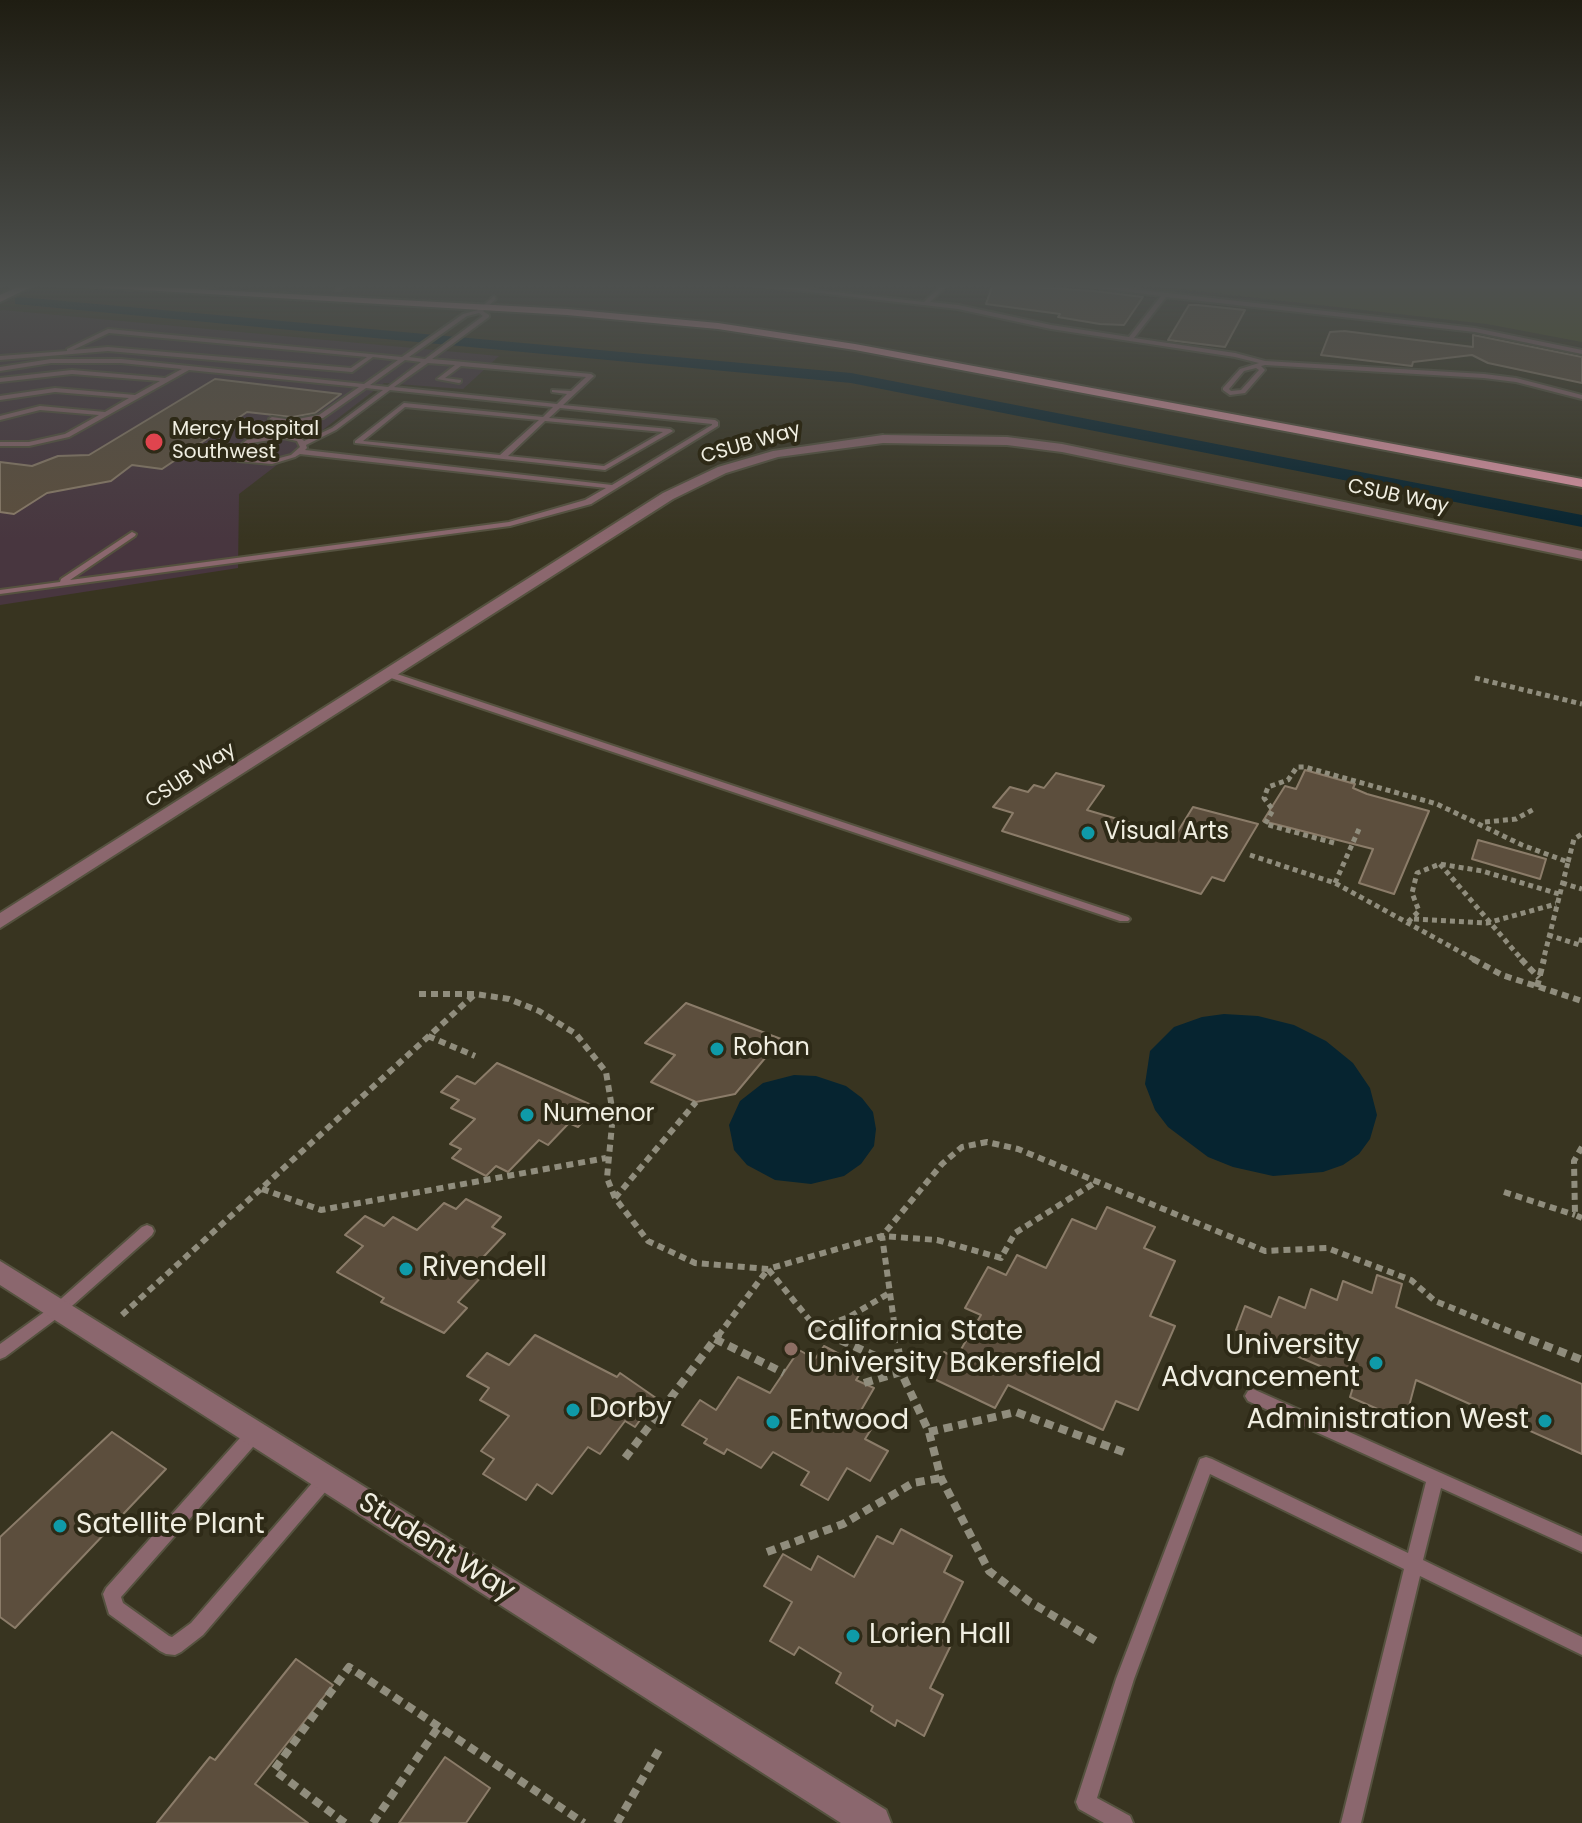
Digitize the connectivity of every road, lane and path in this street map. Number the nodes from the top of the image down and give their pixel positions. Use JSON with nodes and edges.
{"nodes":[{"id":1,"x":186,"y":369,"type":"edge"},
{"id":2,"x":198,"y":369,"type":"edge"},
{"id":3,"x":390,"y":369,"type":"edge"},
{"id":4,"x":415,"y":369,"type":"edge"},
{"id":5,"x":453,"y":369,"type":"edge"},
{"id":6,"x":522,"y":369,"type":"edge"},
{"id":7,"x":971,"y":369,"type":"edge"},
{"id":8,"x":1055,"y":369,"type":"edge"},
{"id":9,"x":1246,"y":369,"type":"edge"},
{"id":10,"x":1262,"y":369,"type":"edge"},
{"id":11,"x":1344,"y":369,"type":"edge"},
{"id":12,"x":0,"y":380,"type":"edge"},
{"id":13,"x":165,"y":380,"type":"junction"},
{"id":14,"x":459,"y":381,"type":"dead end"},
{"id":15,"x":366,"y":387,"type":"junction"},
{"id":16,"x":388,"y":389,"type":"junction"},
{"id":17,"x":554,"y":391,"type":"dead end"},
{"id":18,"x":572,"y":393,"type":"junction"},
{"id":19,"x":135,"y":397,"type":"junction"},
{"id":20,"x":1582,"y":397,"type":"edge"},
{"id":21,"x":0,"y":398,"type":"edge"},
{"id":22,"x":1226,"y":398,"type":"junction"},
{"id":23,"x":559,"y":405,"type":"junction"},
{"id":24,"x":108,"y":414,"type":"junction"},
{"id":25,"x":0,"y":418,"type":"edge"},
{"id":26,"x":272,"y":419,"type":"dead end"},
{"id":27,"x":544,"y":419,"type":"junction"},
{"id":28,"x":0,"y":444,"type":"edge"},
{"id":29,"x":302,"y":448,"type":"junction"},
{"id":30,"x":502,"y":457,"type":"junction"},
{"id":31,"x":1582,"y":469,"type":"edge"},
{"id":32,"x":1582,"y":483,"type":"edge"},
{"id":33,"x":614,"y":487,"type":"junction"},
{"id":34,"x":132,"y":534,"type":"dead end"},
{"id":35,"x":1582,"y":555,"type":"edge"},
{"id":36,"x":60,"y":584,"type":"junction"},
{"id":37,"x":0,"y":592,"type":"edge"},
{"id":38,"x":388,"y":674,"type":"junction"},
{"id":39,"x":1475,"y":678,"type":"dead end"},
{"id":40,"x":1582,"y":704,"type":"edge"},
{"id":41,"x":1536,"y":808,"type":"dead end"},
{"id":42,"x":1472,"y":818,"type":"junction"},
{"id":43,"x":1359,"y":829,"type":"dead end"},
{"id":44,"x":1582,"y":834,"type":"edge"},
{"id":45,"x":1334,"y":843,"type":"dead end"},
{"id":46,"x":1250,"y":855,"type":"dead end"},
{"id":47,"x":1568,"y":862,"type":"junction"},
{"id":48,"x":1440,"y":864,"type":"junction"},
{"id":49,"x":1335,"y":883,"type":"junction"},
{"id":50,"x":1562,"y":883,"type":"junction"},
{"id":51,"x":1582,"y":889,"type":"edge"},
{"id":52,"x":1559,"y":894,"type":"junction"},
{"id":53,"x":1557,"y":904,"type":"junction"},
{"id":54,"x":1124,"y":919,"type":"dead end"},
{"id":55,"x":1410,"y":920,"type":"junction"},
{"id":56,"x":0,"y":922,"type":"edge"},
{"id":57,"x":1487,"y":923,"type":"junction"},
{"id":58,"x":1548,"y":935,"type":"junction"},
{"id":59,"x":1582,"y":936,"type":"edge"},
{"id":60,"x":1539,"y":978,"type":"junction"},
{"id":61,"x":1537,"y":987,"type":"junction"},
{"id":62,"x":419,"y":994,"type":"dead end"},
{"id":63,"x":475,"y":994,"type":"junction"},
{"id":64,"x":1582,"y":1001,"type":"edge"},
{"id":65,"x":428,"y":1036,"type":"junction"},
{"id":66,"x":475,"y":1056,"type":"dead end"},
{"id":67,"x":696,"y":1102,"type":"dead end"},
{"id":68,"x":1582,"y":1147,"type":"edge"},
{"id":69,"x":606,"y":1158,"type":"junction"},
{"id":70,"x":1096,"y":1182,"type":"junction"},
{"id":71,"x":262,"y":1189,"type":"junction"},
{"id":72,"x":1504,"y":1192,"type":"dead end"},
{"id":73,"x":615,"y":1198,"type":"junction"},
{"id":74,"x":1579,"y":1216,"type":"edge"},
{"id":75,"x":147,"y":1231,"type":"dead end"},
{"id":76,"x":882,"y":1236,"type":"junction"},
{"id":77,"x":768,"y":1269,"type":"junction"},
{"id":78,"x":0,"y":1272,"type":"edge"},
{"id":79,"x":891,"y":1292,"type":"junction"},
{"id":80,"x":59,"y":1309,"type":"junction"},
{"id":81,"x":122,"y":1315,"type":"dead end"},
{"id":82,"x":817,"y":1329,"type":"junction"},
{"id":83,"x":715,"y":1339,"type":"junction"},
{"id":84,"x":0,"y":1352,"type":"edge"},
{"id":85,"x":1582,"y":1360,"type":"edge"},
{"id":86,"x":900,"y":1361,"type":"junction"},
{"id":87,"x":901,"y":1372,"type":"junction"},
{"id":88,"x":784,"y":1373,"type":"dead end"},
{"id":89,"x":864,"y":1383,"type":"dead end"},
{"id":90,"x":1253,"y":1396,"type":"dead end"},
{"id":91,"x":929,"y":1432,"type":"junction"},
{"id":92,"x":254,"y":1434,"type":"junction"},
{"id":93,"x":1126,"y":1453,"type":"dead end"},
{"id":94,"x":625,"y":1458,"type":"dead end"},
{"id":95,"x":941,"y":1478,"type":"junction"},
{"id":96,"x":1435,"y":1478,"type":"junction"},
{"id":97,"x":326,"y":1479,"type":"junction"},
{"id":98,"x":1582,"y":1544,"type":"edge"},
{"id":99,"x":767,"y":1552,"type":"dead end"},
{"id":100,"x":1414,"y":1565,"type":"junction"},
{"id":101,"x":1096,"y":1641,"type":"dead end"},
{"id":102,"x":1582,"y":1646,"type":"edge"},
{"id":103,"x":439,"y":1726,"type":"junction"},
{"id":104,"x":660,"y":1748,"type":"dead end"},
{"id":105,"x":345,"y":1823,"type":"edge"},
{"id":106,"x":373,"y":1823,"type":"edge"},
{"id":107,"x":584,"y":1823,"type":"edge"},
{"id":108,"x":617,"y":1823,"type":"edge"},
{"id":109,"x":873,"y":1823,"type":"edge"},
{"id":110,"x":1123,"y":1823,"type":"edge"},
{"id":111,"x":1351,"y":1823,"type":"edge"}],
"edges":[{"from":1,"to":13,"type":"lane"},
{"from":2,"to":15,"type":"lane"},
{"from":3,"to":15,"type":"lane"},
{"from":4,"to":16,"type":"lane"},
{"from":5,"to":14,"type":"lane"},
{"from":6,"to":18,"type":"lane"},
{"from":7,"to":32,"type":"main road"},
{"from":8,"to":22,"type":"main road"},
{"from":9,"to":22,"type":"lane"},
{"from":10,"to":22,"type":"lane"},
{"from":11,"to":20,"type":"lane"},
{"from":12,"to":13,"type":"lane"},
{"from":13,"to":19,"type":"lane"},
{"from":15,"to":16,"type":"lane"},
{"from":15,"to":26,"type":"lane"},
{"from":16,"to":23,"type":"lane"},
{"from":16,"to":29,"type":"lane"},
{"from":17,"to":18,"type":"lane"},
{"from":18,"to":23,"type":"lane"},
{"from":19,"to":21,"type":"lane"},
{"from":19,"to":24,"type":"lane"},
{"from":22,"to":31,"type":"main road"},
{"from":23,"to":27,"type":"lane"},
{"from":23,"to":33,"type":"lane"},
{"from":24,"to":25,"type":"lane"},
{"from":24,"to":28,"type":"lane"},
{"from":27,"to":30,"type":"lane"},
{"from":27,"to":30,"type":"lane"},
{"from":27,"to":30,"type":"lane"},
{"from":29,"to":29,"type":"lane"},
{"from":29,"to":33,"type":"lane"},
{"from":33,"to":36,"type":"lane"},
{"from":34,"to":36,"type":"lane"},
{"from":35,"to":38,"type":"street","name":"CSUB Way"},
{"from":36,"to":37,"type":"lane"},
{"from":38,"to":54,"type":"lane"},
{"from":38,"to":56,"type":"street","name":"CSUB Way"},
{"from":39,"to":40,"type":"path"},
{"from":41,"to":42,"type":"path"},
{"from":42,"to":45,"type":"path"},
{"from":42,"to":47,"type":"path"},
{"from":43,"to":49,"type":"path"},
{"from":44,"to":47,"type":"path"},
{"from":46,"to":49,"type":"path"},
{"from":47,"to":50,"type":"path"},
{"from":48,"to":52,"type":"path"},
{"from":48,"to":55,"type":"path"},
{"from":48,"to":57,"type":"path"},
{"from":49,"to":55,"type":"path"},
{"from":50,"to":51,"type":"path"},
{"from":50,"to":52,"type":"path"},
{"from":52,"to":53,"type":"path"},
{"from":53,"to":57,"type":"path"},
{"from":53,"to":58,"type":"path"},
{"from":55,"to":57,"type":"path"},
{"from":55,"to":61,"type":"path"},
{"from":57,"to":60,"type":"path"},
{"from":58,"to":59,"type":"path"},
{"from":58,"to":60,"type":"path"},
{"from":60,"to":61,"type":"path"},
{"from":61,"to":64,"type":"path"},
{"from":62,"to":63,"type":"path"},
{"from":63,"to":65,"type":"path"},
{"from":63,"to":69,"type":"path"},
{"from":65,"to":66,"type":"path"},
{"from":65,"to":71,"type":"path"},
{"from":67,"to":73,"type":"path"},
{"from":68,"to":74,"type":"path"},
{"from":69,"to":71,"type":"path"},
{"from":69,"to":73,"type":"path"},
{"from":70,"to":76,"type":"path"},
{"from":70,"to":76,"type":"path"},
{"from":70,"to":85,"type":"path"},
{"from":71,"to":81,"type":"path"},
{"from":72,"to":74,"type":"path"},
{"from":73,"to":77,"type":"path"},
{"from":75,"to":80,"type":"lane"},
{"from":76,"to":77,"type":"path"},
{"from":76,"to":79,"type":"path"},
{"from":77,"to":82,"type":"path"},
{"from":77,"to":83,"type":"path"},
{"from":78,"to":80,"type":"street","name":"Student Way"},
{"from":79,"to":82,"type":"path"},
{"from":79,"to":86,"type":"path"},
{"from":80,"to":84,"type":"lane"},
{"from":80,"to":92,"type":"street","name":"Student Way"},
{"from":82,"to":86,"type":"path"},
{"from":83,"to":88,"type":"path"},
{"from":83,"to":94,"type":"path"},
{"from":86,"to":87,"type":"path"},
{"from":87,"to":89,"type":"path"},
{"from":87,"to":91,"type":"path"},
{"from":90,"to":96,"type":"lane"},
{"from":91,"to":93,"type":"path"},
{"from":91,"to":95,"type":"path"},
{"from":92,"to":97,"type":"street","name":"Student Way"},
{"from":92,"to":97,"type":"lane"},
{"from":95,"to":99,"type":"path"},
{"from":95,"to":101,"type":"path"},
{"from":96,"to":98,"type":"lane"},
{"from":96,"to":100,"type":"lane"},
{"from":97,"to":109,"type":"street","name":"Student Way"},
{"from":100,"to":102,"type":"lane"},
{"from":100,"to":110,"type":"lane"},
{"from":100,"to":111,"type":"lane"},
{"from":103,"to":105,"type":"path"},
{"from":103,"to":106,"type":"path"},
{"from":103,"to":107,"type":"path"},
{"from":104,"to":108,"type":"path"}]}
